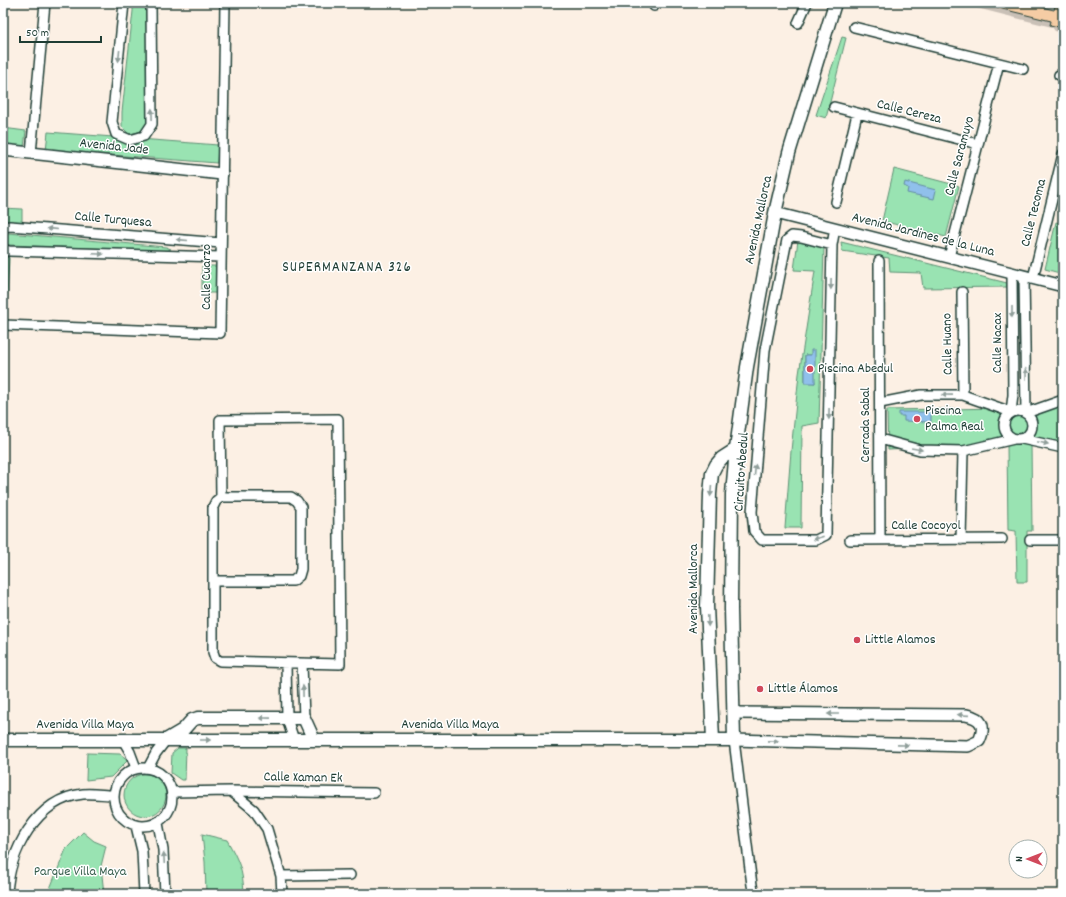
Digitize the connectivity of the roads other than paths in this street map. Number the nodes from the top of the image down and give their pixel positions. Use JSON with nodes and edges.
{"nodes":[{"id":1,"x":45,"y":3,"type":"edge"},
{"id":2,"x":124,"y":3,"type":"edge"},
{"id":3,"x":151,"y":3,"type":"edge"},
{"id":4,"x":225,"y":3,"type":"edge"},
{"id":5,"x":807,"y":3,"type":"edge"},
{"id":6,"x":835,"y":3,"type":"edge"},
{"id":7,"x":798,"y":23,"type":"dead end"},
{"id":8,"x":854,"y":27,"type":"dead end"},
{"id":9,"x":999,"y":63,"type":"junction"},
{"id":10,"x":1023,"y":69,"type":"dead end"},
{"id":11,"x":834,"y":107,"type":"dead end"},
{"id":12,"x":857,"y":114,"type":"junction"},
{"id":13,"x":978,"y":144,"type":"junction"},
{"id":14,"x":3,"y":150,"type":"edge"},
{"id":15,"x":31,"y":153,"type":"junction"},
{"id":16,"x":1063,"y":154,"type":"edge"},
{"id":17,"x":222,"y":174,"type":"junction"},
{"id":18,"x":836,"y":202,"type":"dead end"},
{"id":19,"x":775,"y":213,"type":"junction"},
{"id":20,"x":3,"y":227,"type":"edge"},
{"id":21,"x":835,"y":228,"type":"junction"},
{"id":22,"x":221,"y":243,"type":"junction"},
{"id":23,"x":832,"y":245,"type":"junction"},
{"id":24,"x":3,"y":250,"type":"edge"},
{"id":25,"x":221,"y":257,"type":"junction"},
{"id":26,"x":948,"y":257,"type":"junction"},
{"id":27,"x":879,"y":261,"type":"dead end"},
{"id":28,"x":1012,"y":273,"type":"junction"},
{"id":29,"x":1028,"y":277,"type":"junction"},
{"id":30,"x":1063,"y":286,"type":"edge"},
{"id":31,"x":962,"y":292,"type":"dead end"},
{"id":32,"x":3,"y":326,"type":"edge"},
{"id":33,"x":963,"y":396,"type":"junction"},
{"id":34,"x":1063,"y":400,"type":"edge"},
{"id":35,"x":880,"y":403,"type":"junction"},
{"id":36,"x":1011,"y":412,"type":"junction"},
{"id":37,"x":1026,"y":413,"type":"junction"},
{"id":38,"x":1018,"y":439,"type":"junction"},
{"id":39,"x":880,"y":440,"type":"junction"},
{"id":40,"x":1063,"y":448,"type":"edge"},
{"id":41,"x":736,"y":449,"type":"junction"},
{"id":42,"x":963,"y":451,"type":"junction"},
{"id":43,"x":221,"y":497,"type":"junction"},
{"id":44,"x":1002,"y":539,"type":"dead end"},
{"id":45,"x":850,"y":540,"type":"dead end"},
{"id":46,"x":880,"y":540,"type":"junction"},
{"id":47,"x":961,"y":540,"type":"junction"},
{"id":48,"x":1030,"y":540,"type":"dead end"},
{"id":49,"x":1063,"y":540,"type":"edge"},
{"id":50,"x":213,"y":581,"type":"junction"},
{"id":51,"x":286,"y":663,"type":"junction"},
{"id":52,"x":302,"y":664,"type":"junction"},
{"id":53,"x":734,"y":713,"type":"junction"},
{"id":54,"x":304,"y":718,"type":"junction"},
{"id":55,"x":287,"y":719,"type":"junction"},
{"id":56,"x":3,"y":740,"type":"edge"},
{"id":57,"x":123,"y":740,"type":"junction"},
{"id":58,"x":166,"y":740,"type":"junction"},
{"id":59,"x":294,"y":740,"type":"junction"},
{"id":60,"x":314,"y":740,"type":"junction"},
{"id":61,"x":713,"y":740,"type":"junction"},
{"id":62,"x":734,"y":740,"type":"junction"},
{"id":63,"x":136,"y":768,"type":"junction"},
{"id":64,"x":148,"y":768,"type":"junction"},
{"id":65,"x":232,"y":791,"type":"junction"},
{"id":66,"x":172,"y":792,"type":"junction"},
{"id":67,"x":374,"y":794,"type":"dead end"},
{"id":68,"x":114,"y":795,"type":"junction"},
{"id":69,"x":158,"y":823,"type":"junction"},
{"id":70,"x":136,"y":826,"type":"junction"},
{"id":71,"x":7,"y":871,"type":"edge"},
{"id":72,"x":350,"y":875,"type":"dead end"},
{"id":73,"x":281,"y":876,"type":"junction"},
{"id":74,"x":7,"y":894,"type":"edge"},
{"id":75,"x":144,"y":894,"type":"edge"},
{"id":76,"x":166,"y":894,"type":"edge"},
{"id":77,"x":282,"y":894,"type":"edge"},
{"id":78,"x":754,"y":894,"type":"edge"}],
"edges":[{"from":1,"to":15,"type":"street"},
{"from":2,"to":3,"type":"street","one_way":true},
{"from":4,"to":17,"type":"street","name":"Calle Cuarzo"},
{"from":5,"to":7,"type":"street"},
{"from":6,"to":19,"type":"main road","name":"Avenida Mallorca"},
{"from":8,"to":9,"type":"street"},
{"from":9,"to":10,"type":"street"},
{"from":9,"to":13,"type":"street","name":"Calle Saramuyo"},
{"from":11,"to":12,"type":"street","name":"Calle Cereza"},
{"from":12,"to":13,"type":"street","name":"Calle Cereza"},
{"from":12,"to":18,"type":"street"},
{"from":13,"to":26,"type":"street","name":"Calle Saramuyo"},
{"from":14,"to":15,"type":"street","name":"Avenida Jade"},
{"from":15,"to":17,"type":"street","name":"Avenida Jade"},
{"from":16,"to":29,"type":"street","name":"Calle Tecoma"},
{"from":17,"to":22,"type":"street","name":"Calle Cuarzo"},
{"from":19,"to":21,"type":"street","name":"Avenida Jardines de la Luna"},
{"from":19,"to":41,"type":"main road","name":"Avenida Mallorca"},
{"from":22,"to":20,"type":"street","name":"Calle Turquesa","one_way":true},
{"from":21,"to":23,"type":"street","name":"Circuito Abedul"},
{"from":21,"to":26,"type":"street","name":"Avenida Jardines de la Luna"},
{"from":22,"to":25,"type":"street","name":"Calle Cuarzo"},
{"from":23,"to":23,"type":"street","name":"Circuito Abedul","one_way":true},
{"from":24,"to":25,"type":"street","one_way":true},
{"from":25,"to":32,"type":"street","name":"Calle Cuarzo"},
{"from":26,"to":28,"type":"street","name":"Avenida Jardines de la Luna"},
{"from":27,"to":35,"type":"street","name":"Cerrada Sabal"},
{"from":28,"to":29,"type":"street","name":"Avenida Jardines de la Luna"},
{"from":28,"to":36,"type":"street","name":"Calle Nacax","one_way":true},
{"from":29,"to":30,"type":"street","name":"Avenida Jardines de la Luna"},
{"from":37,"to":29,"type":"street","name":"Calle Nacax","one_way":true},
{"from":31,"to":33,"type":"street","name":"Calle Huano"},
{"from":33,"to":35,"type":"street","one_way":true},
{"from":33,"to":36,"type":"street"},
{"from":34,"to":37,"type":"street"},
{"from":35,"to":39,"type":"street","name":"Cerrada Sabal"},
{"from":36,"to":37,"type":"street"},
{"from":36,"to":38,"type":"street","name":"Calle Nacax"},
{"from":37,"to":38,"type":"street","name":"Calle Nacax"},
{"from":38,"to":40,"type":"street","one_way":true},
{"from":38,"to":42,"type":"street"},
{"from":39,"to":42,"type":"street","one_way":true},
{"from":39,"to":46,"type":"street","name":"Cerrada Sabal"},
{"from":41,"to":53,"type":"main road","name":"Avenida Mallorca"},
{"from":41,"to":61,"type":"main road","name":"Avenida Mallorca","one_way":true},
{"from":42,"to":47,"type":"street"},
{"from":43,"to":50,"type":"street"},
{"from":43,"to":50,"type":"street"},
{"from":43,"to":52,"type":"street"},
{"from":44,"to":47,"type":"street","name":"Calle Cocoyol"},
{"from":45,"to":46,"type":"street","name":"Calle Cocoyol"},
{"from":46,"to":47,"type":"street","name":"Calle Cocoyol"},
{"from":48,"to":49,"type":"street"},
{"from":50,"to":51,"type":"street"},
{"from":51,"to":52,"type":"street"},
{"from":51,"to":55,"type":"street"},
{"from":54,"to":52,"type":"street","one_way":true},
{"from":53,"to":62,"type":"main road","name":"Avenida Mallorca"},
{"from":62,"to":53,"type":"street","one_way":true},
{"from":54,"to":55,"type":"main road"},
{"from":54,"to":60,"type":"main road"},
{"from":55,"to":58,"type":"main road","one_way":true},
{"from":55,"to":59,"type":"street"},
{"from":56,"to":57,"type":"main road","name":"Avenida Villa Maya"},
{"from":57,"to":58,"type":"main road","name":"Avenida Villa Maya"},
{"from":57,"to":63,"type":"street"},
{"from":58,"to":59,"type":"main road","name":"Avenida Villa Maya","one_way":true},
{"from":58,"to":64,"type":"street"},
{"from":59,"to":60,"type":"main road","name":"Avenida Villa Maya"},
{"from":60,"to":61,"type":"main road","name":"Avenida Villa Maya"},
{"from":61,"to":62,"type":"main road","name":"Avenida Villa Maya"},
{"from":62,"to":78,"type":"street"},
{"from":63,"to":64,"type":"street"},
{"from":63,"to":68,"type":"street"},
{"from":64,"to":66,"type":"street"},
{"from":65,"to":66,"type":"street","name":"Calle Xaman Ek"},
{"from":65,"to":67,"type":"street","name":"Calle Xaman Ek"},
{"from":65,"to":73,"type":"street"},
{"from":66,"to":69,"type":"street"},
{"from":68,"to":70,"type":"street"},
{"from":68,"to":71,"type":"street"},
{"from":69,"to":70,"type":"street"},
{"from":76,"to":69,"type":"street","one_way":true},
{"from":70,"to":75,"type":"street"},
{"from":71,"to":74,"type":"street"},
{"from":72,"to":73,"type":"street"},
{"from":73,"to":77,"type":"street"}]}
